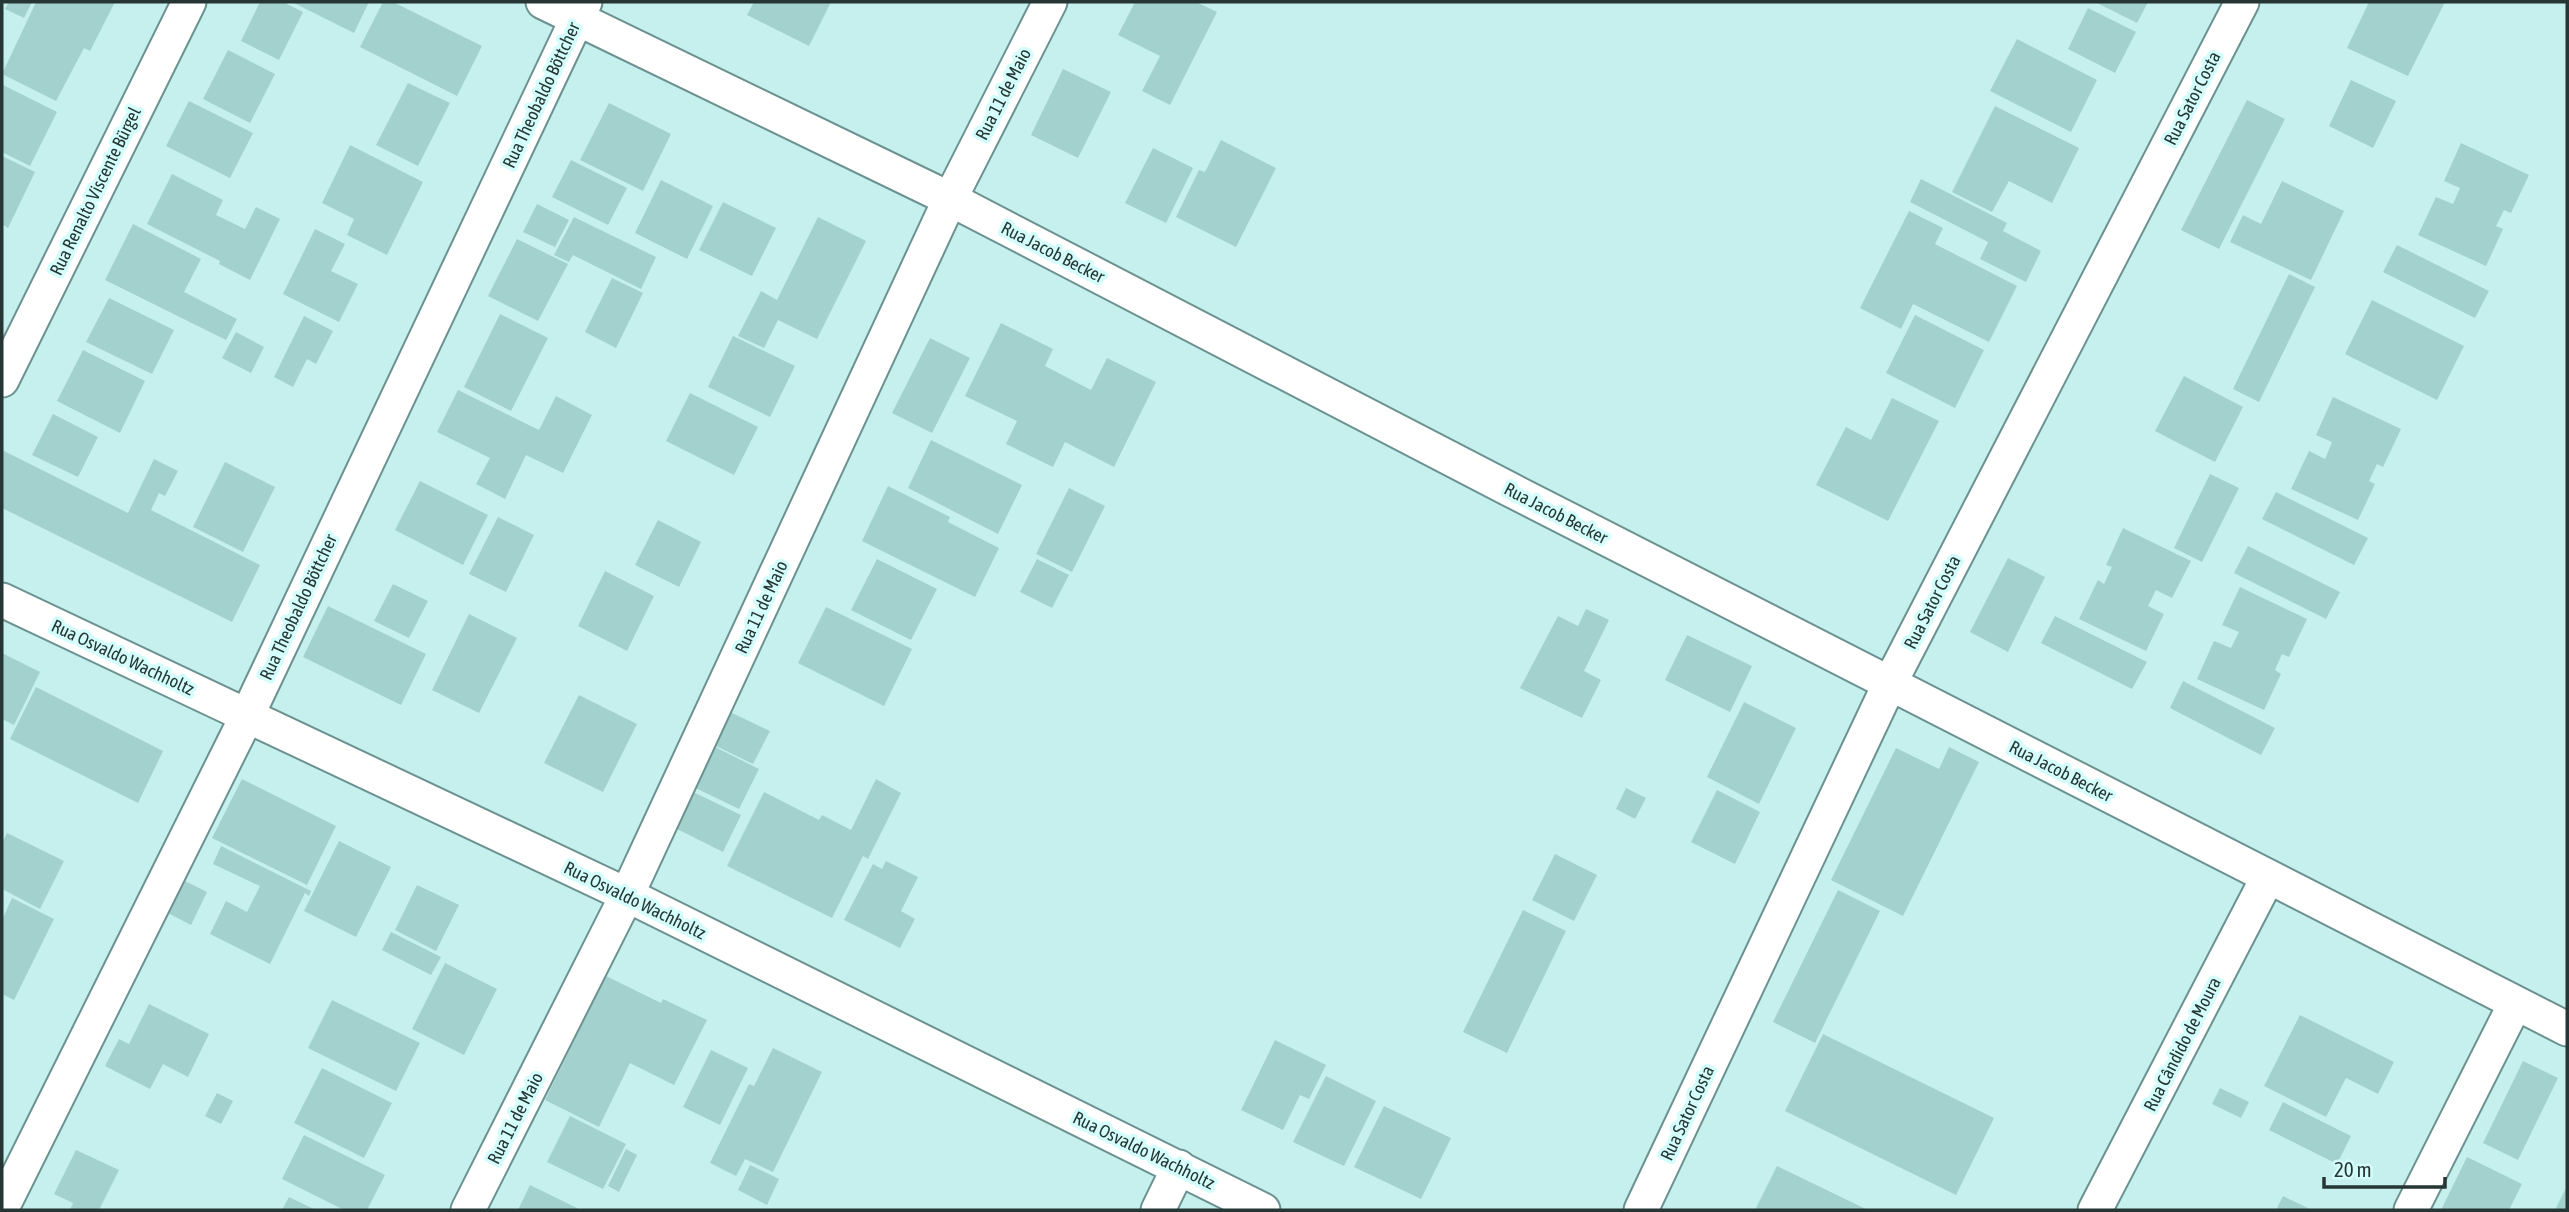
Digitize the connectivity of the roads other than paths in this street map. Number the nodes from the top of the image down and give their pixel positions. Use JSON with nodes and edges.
{"nodes":[{"id":1,"x":189,"y":2,"type":"edge"},
{"id":2,"x":543,"y":2,"type":"edge"},
{"id":3,"x":1050,"y":2,"type":"edge"},
{"id":4,"x":2242,"y":2,"type":"edge"},
{"id":5,"x":581,"y":10,"type":"edge"},
{"id":6,"x":950,"y":199,"type":"junction"},
{"id":7,"x":2,"y":380,"type":"edge"},
{"id":8,"x":2,"y":600,"type":"edge"},
{"id":9,"x":1890,"y":683,"type":"junction"},
{"id":10,"x":247,"y":716,"type":"junction"},
{"id":11,"x":2269,"y":877,"type":"junction"},
{"id":12,"x":626,"y":895,"type":"junction"},
{"id":13,"x":2515,"y":1004,"type":"junction"},
{"id":14,"x":2567,"y":1029,"type":"edge"},
{"id":15,"x":1179,"y":1167,"type":"junction"},
{"id":16,"x":2,"y":1208,"type":"edge"},
{"id":17,"x":468,"y":1210,"type":"edge"},
{"id":18,"x":1158,"y":1210,"type":"edge"},
{"id":19,"x":1264,"y":1210,"type":"edge"},
{"id":20,"x":1641,"y":1210,"type":"edge"},
{"id":21,"x":2095,"y":1210,"type":"edge"},
{"id":22,"x":2411,"y":1210,"type":"edge"}],
"edges":[{"from":1,"to":7,"type":"street","name":"Rua Renalto Viscente Bürgel"},
{"from":2,"to":5,"type":"street","name":"Rua Jacob Becker"},
{"from":3,"to":6,"type":"street","name":"Rua 11 de Maio"},
{"from":4,"to":9,"type":"street","name":"Rua Sator Costa"},
{"from":5,"to":6,"type":"street","name":"Rua Jacob Becker"},
{"from":5,"to":10,"type":"street","name":"Rua Theobaldo Böttcher"},
{"from":6,"to":9,"type":"street","name":"Rua Jacob Becker"},
{"from":6,"to":12,"type":"street","name":"Rua 11 de Maio"},
{"from":8,"to":10,"type":"street","name":"Rua Osvaldo Wachholtz"},
{"from":9,"to":11,"type":"street","name":"Rua Jacob Becker"},
{"from":9,"to":20,"type":"street","name":"Rua Sator Costa"},
{"from":10,"to":12,"type":"street","name":"Rua Osvaldo Wachholtz"},
{"from":10,"to":16,"type":"street","name":"Rua Theobaldo Böttcher"},
{"from":11,"to":13,"type":"street","name":"Rua Jacob Becker"},
{"from":11,"to":21,"type":"street","name":"Rua Cândido de Moura"},
{"from":12,"to":15,"type":"street","name":"Rua Osvaldo Wachholtz"},
{"from":12,"to":17,"type":"street","name":"Rua 11 de Maio"},
{"from":13,"to":14,"type":"street","name":"Rua Jacob Becker"},
{"from":13,"to":22,"type":"street"},
{"from":15,"to":18,"type":"street"},
{"from":15,"to":19,"type":"street","name":"Rua Osvaldo Wachholtz"}]}
